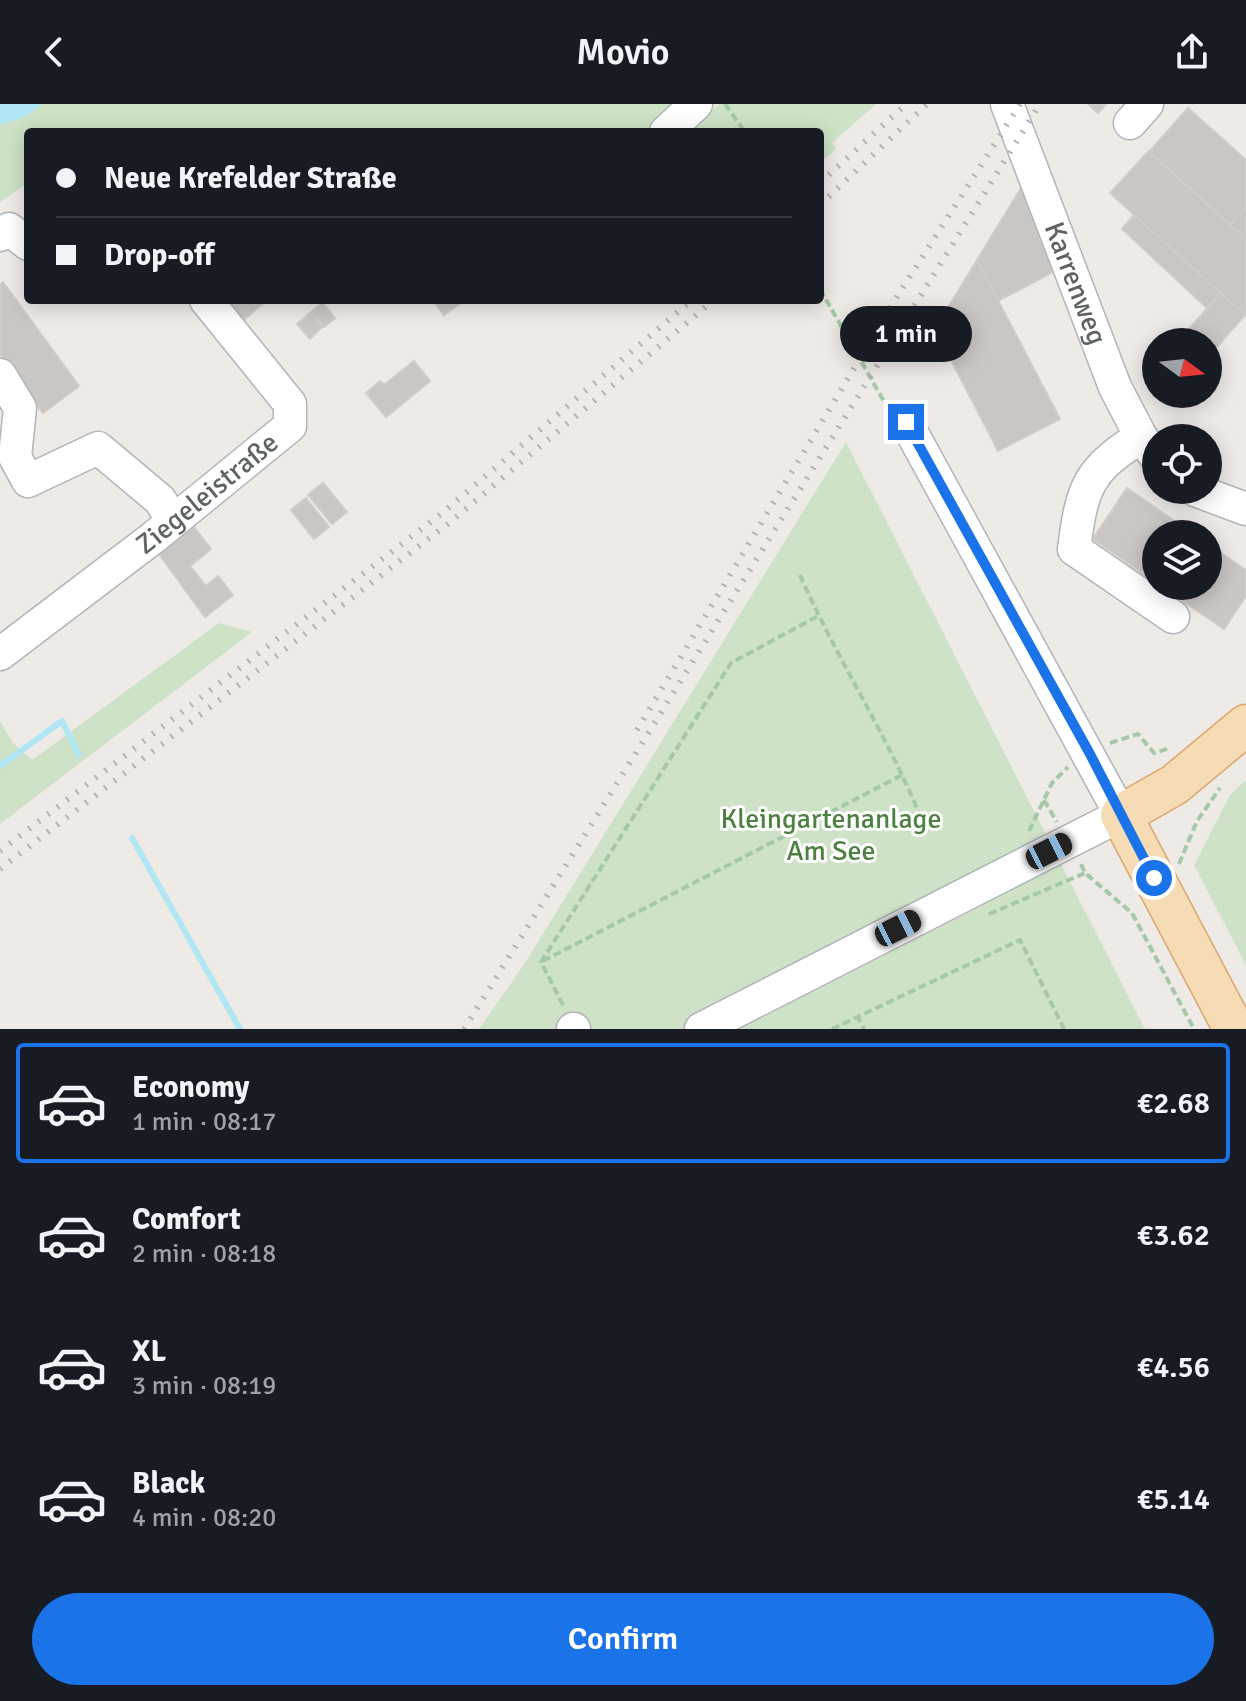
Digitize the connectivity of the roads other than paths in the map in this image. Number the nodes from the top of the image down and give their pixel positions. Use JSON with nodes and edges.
{"nodes":[{"id":1,"x":696,"y":104,"type":"edge"},
{"id":2,"x":1007,"y":104,"type":"edge"},
{"id":3,"x":670,"y":128,"type":"edge"},
{"id":4,"x":0,"y":235,"type":"edge"},
{"id":5,"x":24,"y":241,"type":"edge"},
{"id":6,"x":209,"y":304,"type":"edge"},
{"id":7,"x":0,"y":375,"type":"edge"},
{"id":8,"x":906,"y":422,"type":"road end"},
{"id":9,"x":1142,"y":435,"type":"edge"},
{"id":10,"x":1142,"y":449,"type":"edge"},
{"id":11,"x":1222,"y":500,"type":"edge"},
{"id":12,"x":1246,"y":509,"type":"edge"},
{"id":13,"x":173,"y":521,"type":"junction"},
{"id":14,"x":1173,"y":617,"type":"dead end"},
{"id":15,"x":0,"y":654,"type":"edge"},
{"id":16,"x":1246,"y":725,"type":"edge"},
{"id":17,"x":1121,"y":815,"type":"junction"},
{"id":18,"x":701,"y":1029,"type":"edge"},
{"id":19,"x":1234,"y":1029,"type":"edge"}],
"edges":[{"from":1,"to":3,"type":"street"},
{"from":2,"to":9,"type":"street","name":"Karrenweg"},
{"from":4,"to":5,"type":"street"},
{"from":6,"to":13,"type":"street","name":"Ziegeleistraße"},
{"from":7,"to":13,"type":"street"},
{"from":8,"to":17,"type":"street"},
{"from":10,"to":14,"type":"street"},
{"from":11,"to":12,"type":"street"},
{"from":13,"to":15,"type":"street","name":"Ziegeleistraße"},
{"from":16,"to":17,"type":"main road"},
{"from":17,"to":18,"type":"street"},
{"from":17,"to":19,"type":"main road"}]}
